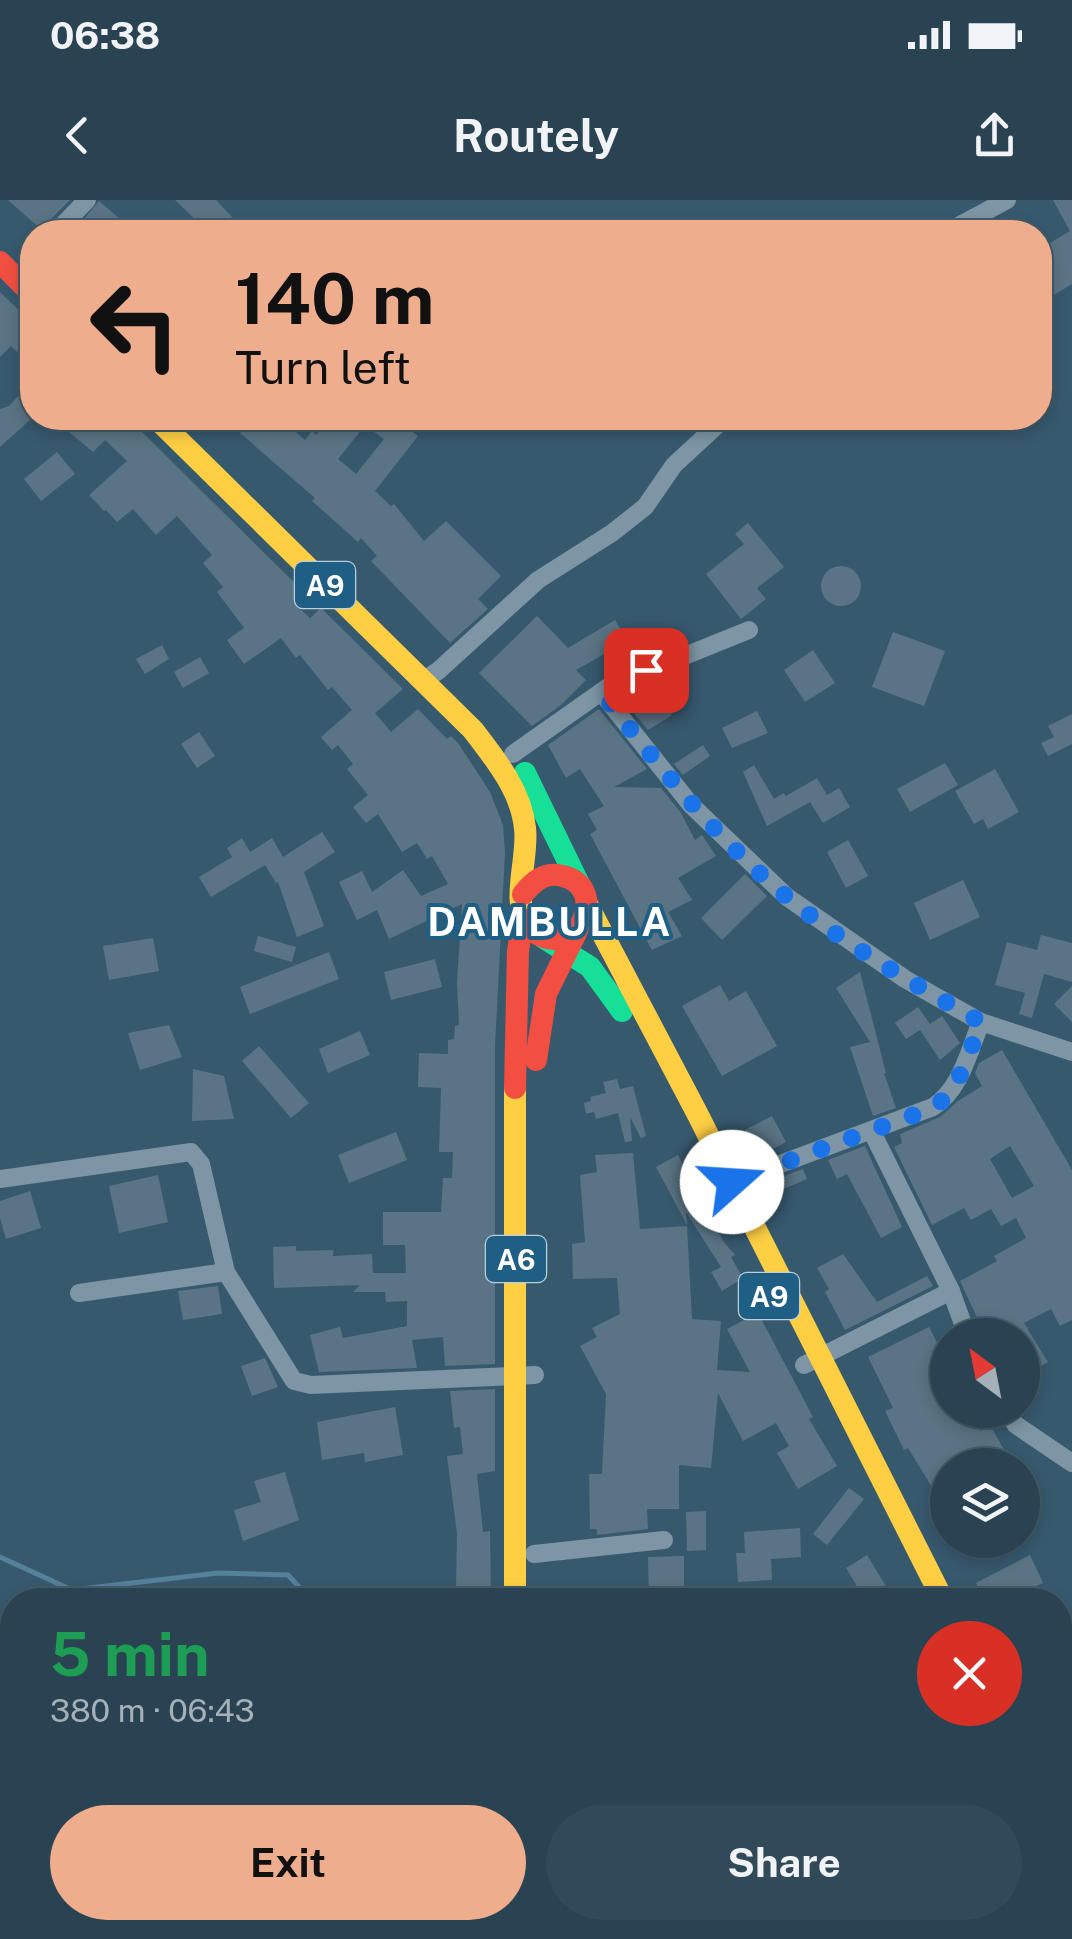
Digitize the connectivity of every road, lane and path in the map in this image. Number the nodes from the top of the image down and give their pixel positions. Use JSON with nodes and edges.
{"nodes":[{"id":1,"x":87,"y":200,"type":"edge"},
{"id":2,"x":1007,"y":200,"type":"edge"},
{"id":3,"x":68,"y":220,"type":"edge"},
{"id":4,"x":970,"y":220,"type":"edge"},
{"id":5,"x":0,"y":236,"type":"edge"},
{"id":6,"x":20,"y":253,"type":"edge"},
{"id":7,"x":0,"y":262,"type":"edge"},
{"id":8,"x":20,"y":282,"type":"edge"},
{"id":9,"x":169,"y":430,"type":"edge"},
{"id":10,"x":199,"y":430,"type":"edge"},
{"id":11,"x":712,"y":430,"type":"edge"},
{"id":12,"x":749,"y":630,"type":"dead end"},
{"id":13,"x":430,"y":676,"type":"junction"},
{"id":14,"x":601,"y":692,"type":"junction"},
{"id":15,"x":513,"y":754,"type":"junction"},
{"id":16,"x":523,"y":894,"type":"junction"},
{"id":17,"x":583,"y":895,"type":"junction"},
{"id":18,"x":523,"y":919,"type":"junction"},
{"id":19,"x":572,"y":938,"type":"junction"},
{"id":20,"x":613,"y":992,"type":"junction"},
{"id":21,"x":540,"y":1008,"type":"junction"},
{"id":22,"x":981,"y":1022,"type":"junction"},
{"id":23,"x":1072,"y":1052,"type":"edge"},
{"id":24,"x":872,"y":1132,"type":"junction"},
{"id":25,"x":0,"y":1179,"type":"edge"},
{"id":26,"x":732,"y":1182,"type":"junction"},
{"id":27,"x":226,"y":1272,"type":"junction"},
{"id":28,"x":526,"y":1288,"type":"junction"},
{"id":29,"x":951,"y":1291,"type":"junction"},
{"id":30,"x":79,"y":1293,"type":"dead end"},
{"id":31,"x":961,"y":1318,"type":"edge"},
{"id":32,"x":812,"y":1360,"type":"junction"},
{"id":33,"x":525,"y":1376,"type":"junction"},
{"id":34,"x":836,"y":1409,"type":"junction"},
{"id":35,"x":1019,"y":1428,"type":"edge"},
{"id":36,"x":1072,"y":1462,"type":"edge"},
{"id":37,"x":664,"y":1540,"type":"dead end"},
{"id":38,"x":534,"y":1554,"type":"junction"},
{"id":39,"x":516,"y":1588,"type":"edge"},
{"id":40,"x":534,"y":1588,"type":"edge"},
{"id":41,"x":918,"y":1588,"type":"edge"},
{"id":42,"x":936,"y":1588,"type":"edge"}],
"edges":[{"from":1,"to":3,"type":"street"},
{"from":2,"to":4,"type":"street"},
{"from":5,"to":6,"type":"highway"},
{"from":7,"to":8,"type":"highway"},
{"from":9,"to":13,"type":"highway","number":"A9"},
{"from":10,"to":13,"type":"highway","number":"A9"},
{"from":11,"to":13,"type":"street"},
{"from":12,"to":14,"type":"street"},
{"from":13,"to":15,"type":"highway","number":"A9"},
{"from":13,"to":16,"type":"highway","number":"A9"},
{"from":14,"to":15,"type":"street"},
{"from":14,"to":22,"type":"street"},
{"from":15,"to":17,"type":"highway","number":"A9"},
{"from":16,"to":17,"type":"highway"},
{"from":16,"to":18,"type":"highway"},
{"from":17,"to":19,"type":"highway"},
{"from":17,"to":26,"type":"highway","number":"A9"},
{"from":18,"to":19,"type":"highway","number":"A9"},
{"from":18,"to":28,"type":"highway","number":"A6"},
{"from":19,"to":20,"type":"highway","number":"A9"},
{"from":19,"to":21,"type":"highway","number":"A6"},
{"from":20,"to":21,"type":"highway"},
{"from":20,"to":32,"type":"highway","number":"A9"},
{"from":21,"to":28,"type":"highway","number":"A6"},
{"from":22,"to":23,"type":"street"},
{"from":22,"to":24,"type":"street"},
{"from":24,"to":26,"type":"street"},
{"from":24,"to":29,"type":"street"},
{"from":25,"to":27,"type":"street"},
{"from":26,"to":32,"type":"highway","number":"A9"},
{"from":27,"to":30,"type":"street"},
{"from":27,"to":33,"type":"street"},
{"from":28,"to":33,"type":"highway","number":"A6"},
{"from":29,"to":31,"type":"street"},
{"from":29,"to":32,"type":"street"},
{"from":32,"to":34,"type":"highway","number":"A9"},
{"from":33,"to":38,"type":"highway","number":"A6"},
{"from":33,"to":39,"type":"highway","number":"A6"},
{"from":34,"to":41,"type":"highway","number":"A9"},
{"from":34,"to":42,"type":"highway","number":"A9"},
{"from":35,"to":36,"type":"street"},
{"from":37,"to":38,"type":"street"},
{"from":38,"to":40,"type":"highway","number":"A6"}]}
